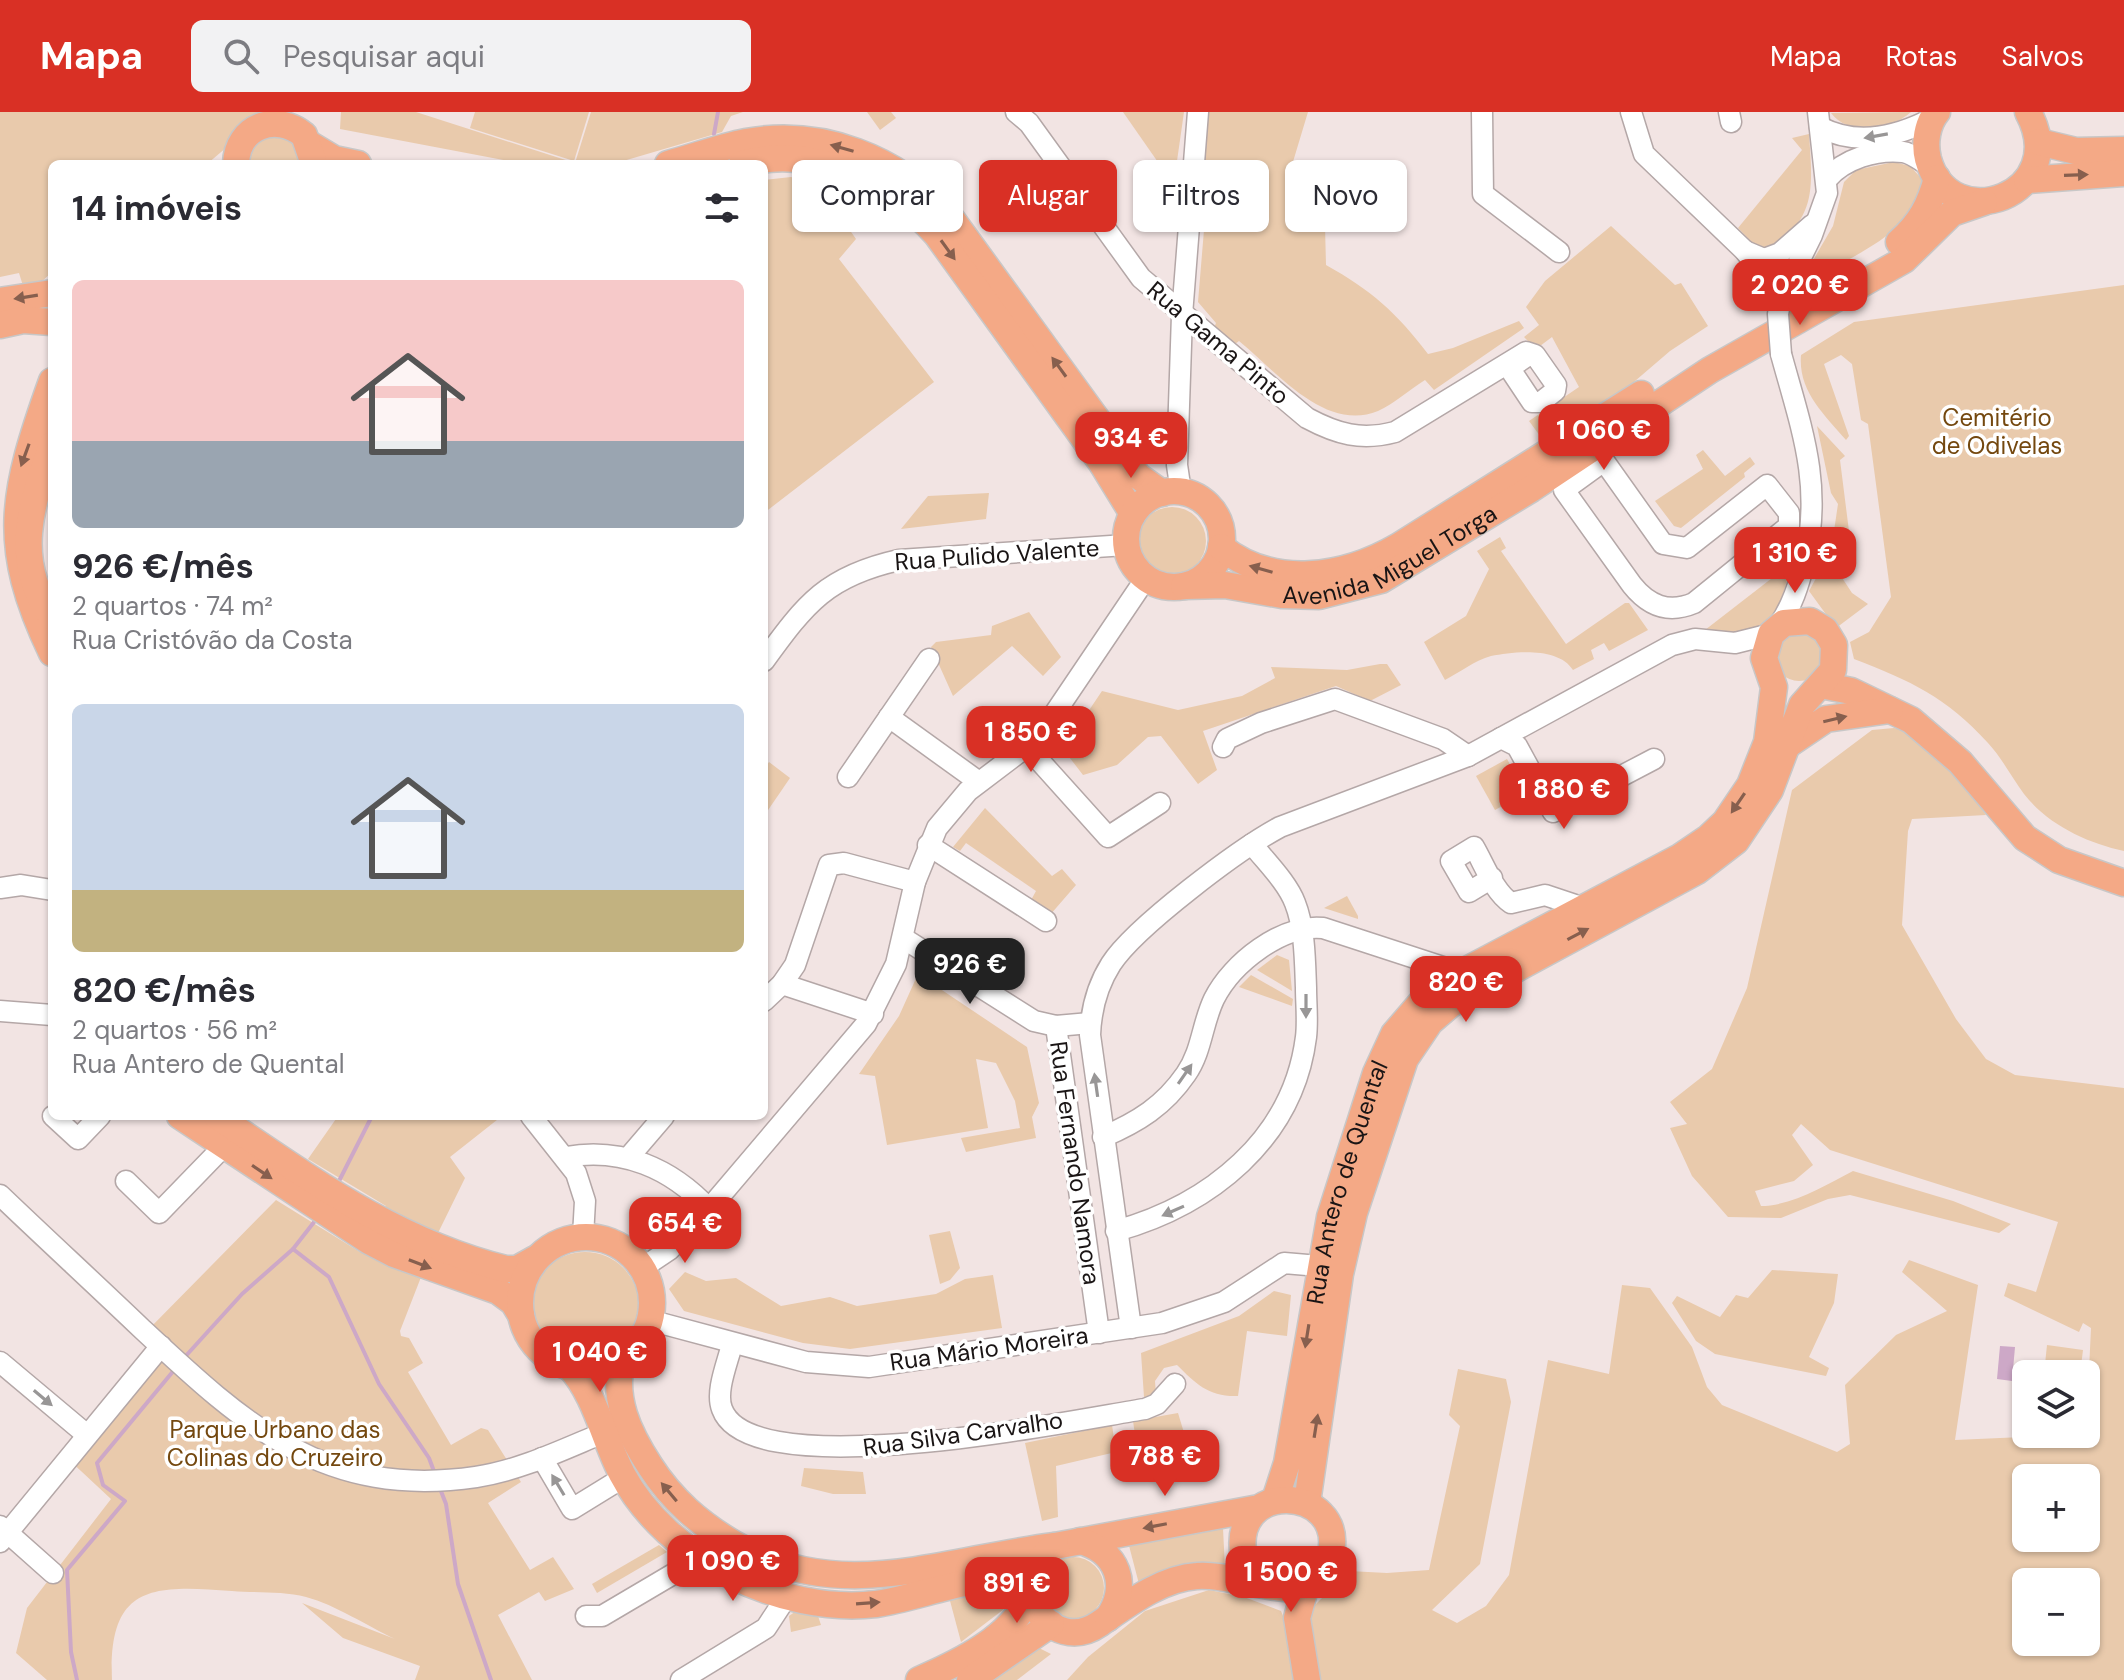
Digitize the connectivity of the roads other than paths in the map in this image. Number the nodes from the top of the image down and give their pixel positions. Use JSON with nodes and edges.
{"nodes":[{"id":1,"x":1016,"y":112,"type":"edge"},
{"id":2,"x":1198,"y":112,"type":"edge"},
{"id":3,"x":1482,"y":112,"type":"edge"},
{"id":4,"x":1631,"y":112,"type":"edge"},
{"id":5,"x":2028,"y":112,"type":"edge"},
{"id":6,"x":1934,"y":116,"type":"edge"},
{"id":7,"x":288,"y":118,"type":"edge"},
{"id":8,"x":1819,"y":120,"type":"edge"},
{"id":9,"x":2039,"y":142,"type":"junction"},
{"id":10,"x":2124,"y":150,"type":"edge"},
{"id":11,"x":312,"y":154,"type":"edge"},
{"id":12,"x":231,"y":160,"type":"edge"},
{"id":13,"x":339,"y":160,"type":"edge"},
{"id":14,"x":682,"y":160,"type":"edge"},
{"id":15,"x":768,"y":160,"type":"edge"},
{"id":16,"x":1934,"y":173,"type":"junction"},
{"id":17,"x":2124,"y":173,"type":"edge"},
{"id":18,"x":1827,"y":179,"type":"junction"},
{"id":19,"x":2027,"y":180,"type":"junction"},
{"id":20,"x":1984,"y":202,"type":"junction"},
{"id":21,"x":1818,"y":220,"type":"junction"},
{"id":22,"x":1745,"y":251,"type":"junction"},
{"id":23,"x":1559,"y":252,"type":"dead end"},
{"id":24,"x":48,"y":294,"type":"edge"},
{"id":25,"x":1781,"y":298,"type":"junction"},
{"id":26,"x":0,"y":301,"type":"edge"},
{"id":27,"x":1182,"y":315,"type":"junction"},
{"id":28,"x":48,"y":322,"type":"edge"},
{"id":29,"x":0,"y":325,"type":"edge"},
{"id":30,"x":1530,"y":354,"type":"junction"},
{"id":31,"x":1480,"y":380,"type":"junction"},
{"id":32,"x":1519,"y":385,"type":"junction"},
{"id":33,"x":48,"y":392,"type":"edge"},
{"id":34,"x":48,"y":456,"type":"edge"},
{"id":35,"x":1172,"y":492,"type":"junction"},
{"id":36,"x":1133,"y":514,"type":"junction"},
{"id":37,"x":1126,"y":545,"type":"junction"},
{"id":38,"x":1221,"y":547,"type":"junction"},
{"id":39,"x":1146,"y":578,"type":"junction"},
{"id":40,"x":1799,"y":584,"type":"junction"},
{"id":41,"x":1184,"y":586,"type":"junction"},
{"id":42,"x":1676,"y":608,"type":"junction"},
{"id":43,"x":48,"y":609,"type":"edge"},
{"id":44,"x":1818,"y":625,"type":"junction"},
{"id":45,"x":1774,"y":631,"type":"junction"},
{"id":46,"x":1735,"y":643,"type":"junction"},
{"id":47,"x":1672,"y":645,"type":"junction"},
{"id":48,"x":48,"y":647,"type":"edge"},
{"id":49,"x":1836,"y":653,"type":"junction"},
{"id":50,"x":768,"y":656,"type":"edge"},
{"id":51,"x":929,"y":659,"type":"dead end"},
{"id":52,"x":1768,"y":672,"type":"junction"},
{"id":53,"x":1819,"y":686,"type":"junction"},
{"id":54,"x":1890,"y":710,"type":"junction"},
{"id":55,"x":889,"y":717,"type":"junction"},
{"id":56,"x":1501,"y":738,"type":"junction"},
{"id":57,"x":1786,"y":746,"type":"junction"},
{"id":58,"x":1223,"y":747,"type":"dead end"},
{"id":59,"x":1028,"y":748,"type":"junction"},
{"id":60,"x":1468,"y":756,"type":"junction"},
{"id":61,"x":1654,"y":759,"type":"dead end"},
{"id":62,"x":848,"y":777,"type":"dead end"},
{"id":63,"x":979,"y":782,"type":"junction"},
{"id":64,"x":1160,"y":803,"type":"dead end"},
{"id":65,"x":1252,"y":844,"type":"junction"},
{"id":66,"x":928,"y":845,"type":"junction"},
{"id":67,"x":2124,"y":865,"type":"edge"},
{"id":68,"x":1492,"y":878,"type":"dead end"},
{"id":69,"x":915,"y":882,"type":"junction"},
{"id":70,"x":2124,"y":883,"type":"edge"},
{"id":71,"x":0,"y":888,"type":"edge"},
{"id":72,"x":48,"y":889,"type":"edge"},
{"id":73,"x":1584,"y":908,"type":"junction"},
{"id":74,"x":1046,"y":921,"type":"dead end"},
{"id":75,"x":1301,"y":928,"type":"junction"},
{"id":76,"x":903,"y":938,"type":"junction"},
{"id":77,"x":1461,"y":973,"type":"junction"},
{"id":78,"x":782,"y":984,"type":"junction"},
{"id":79,"x":768,"y":997,"type":"edge"},
{"id":80,"x":0,"y":1011,"type":"edge"},
{"id":81,"x":873,"y":1014,"type":"junction"},
{"id":82,"x":48,"y":1015,"type":"edge"},
{"id":83,"x":1090,"y":1023,"type":"junction"},
{"id":84,"x":1056,"y":1026,"type":"junction"},
{"id":85,"x":58,"y":1120,"type":"edge"},
{"id":86,"x":96,"y":1120,"type":"edge"},
{"id":87,"x":186,"y":1120,"type":"edge"},
{"id":88,"x":222,"y":1120,"type":"edge"},
{"id":89,"x":533,"y":1120,"type":"edge"},
{"id":90,"x":661,"y":1120,"type":"edge"},
{"id":91,"x":1103,"y":1137,"type":"junction"},
{"id":92,"x":224,"y":1146,"type":"junction"},
{"id":93,"x":566,"y":1157,"type":"junction"},
{"id":94,"x":628,"y":1158,"type":"junction"},
{"id":95,"x":126,"y":1181,"type":"dead end"},
{"id":96,"x":304,"y":1188,"type":"junction"},
{"id":97,"x":0,"y":1195,"type":"edge"},
{"id":98,"x":709,"y":1209,"type":"junction"},
{"id":99,"x":355,"y":1221,"type":"junction"},
{"id":100,"x":1116,"y":1231,"type":"junction"},
{"id":101,"x":583,"y":1236,"type":"junction"},
{"id":102,"x":535,"y":1259,"type":"junction"},
{"id":103,"x":1319,"y":1266,"type":"junction"},
{"id":104,"x":642,"y":1268,"type":"junction"},
{"id":105,"x":521,"y":1315,"type":"junction"},
{"id":106,"x":649,"y":1320,"type":"junction"},
{"id":107,"x":1131,"y":1328,"type":"junction"},
{"id":108,"x":1099,"y":1333,"type":"junction"},
{"id":109,"x":732,"y":1344,"type":"junction"},
{"id":110,"x":161,"y":1346,"type":"junction"},
{"id":111,"x":622,"y":1358,"type":"junction"},
{"id":112,"x":0,"y":1362,"type":"edge"},
{"id":113,"x":569,"y":1366,"type":"junction"},
{"id":114,"x":1175,"y":1384,"type":"dead end"},
{"id":115,"x":603,"y":1433,"type":"junction"},
{"id":116,"x":87,"y":1435,"type":"junction"},
{"id":117,"x":542,"y":1458,"type":"junction"},
{"id":118,"x":624,"y":1477,"type":"junction"},
{"id":119,"x":1307,"y":1503,"type":"junction"},
{"id":120,"x":1267,"y":1504,"type":"junction"},
{"id":121,"x":3,"y":1533,"type":"edge"},
{"id":122,"x":1067,"y":1543,"type":"junction"},
{"id":123,"x":702,"y":1557,"type":"junction"},
{"id":124,"x":53,"y":1573,"type":"dead end"},
{"id":125,"x":1269,"y":1585,"type":"junction"},
{"id":126,"x":1306,"y":1585,"type":"junction"},
{"id":127,"x":1030,"y":1592,"type":"junction"},
{"id":128,"x":787,"y":1596,"type":"junction"},
{"id":129,"x":586,"y":1616,"type":"dead end"},
{"id":130,"x":1108,"y":1618,"type":"junction"},
{"id":131,"x":1297,"y":1618,"type":"junction"},
{"id":132,"x":1051,"y":1624,"type":"junction"},
{"id":133,"x":681,"y":1680,"type":"edge"},
{"id":134,"x":919,"y":1680,"type":"edge"},
{"id":135,"x":970,"y":1680,"type":"edge"},
{"id":136,"x":1307,"y":1680,"type":"edge"}],
"edges":[{"from":1,"to":27,"type":"street","name":"Rua Gama Pinto"},
{"from":2,"to":27,"type":"street"},
{"from":3,"to":23,"type":"street"},
{"from":4,"to":22,"type":"street"},
{"from":5,"to":9,"type":"main road"},
{"from":6,"to":8,"type":"street","one_way":true},
{"from":6,"to":16,"type":"main road"},
{"from":7,"to":11,"type":"main road"},
{"from":7,"to":12,"type":"main road"},
{"from":8,"to":18,"type":"street"},
{"from":9,"to":10,"type":"main road"},
{"from":9,"to":19,"type":"main road"},
{"from":11,"to":13,"type":"main road"},
{"from":35,"to":14,"type":"main road","one_way":true},
{"from":15,"to":36,"type":"main road","one_way":true},
{"from":16,"to":18,"type":"street"},
{"from":16,"to":20,"type":"main road"},
{"from":16,"to":38,"type":"main road","name":"Avenida Miguel Torga","one_way":true},
{"from":19,"to":17,"type":"main road","one_way":true},
{"from":18,"to":21,"type":"street"},
{"from":19,"to":20,"type":"main road","name":"Avenida Miguel Torga"},
{"from":20,"to":41,"type":"main road","name":"Avenida Miguel Torga"},
{"from":21,"to":22,"type":"street"},
{"from":21,"to":25,"type":"street"},
{"from":22,"to":25,"type":"street"},
{"from":24,"to":26,"type":"main road","one_way":true},
{"from":25,"to":40,"type":"street","bridge":true},
{"from":27,"to":31,"type":"street","name":"Rua Gama Pinto"},
{"from":27,"to":35,"type":"street"},
{"from":28,"to":29,"type":"main road"},
{"from":30,"to":31,"type":"street","name":"Rua Gama Pinto"},
{"from":30,"to":32,"type":"street"},
{"from":30,"to":32,"type":"street"},
{"from":31,"to":32,"type":"street"},
{"from":33,"to":48,"type":"main road","one_way":true},
{"from":34,"to":43,"type":"main road"},
{"from":35,"to":36,"type":"main road"},
{"from":35,"to":38,"type":"main road"},
{"from":36,"to":37,"type":"main road"},
{"from":37,"to":39,"type":"main road"},
{"from":37,"to":50,"type":"street","name":"Rua Pulido Valente"},
{"from":38,"to":41,"type":"main road"},
{"from":39,"to":41,"type":"main road"},
{"from":39,"to":59,"type":"street"},
{"from":40,"to":44,"type":"street"},
{"from":40,"to":45,"type":"street"},
{"from":42,"to":42,"type":"street"},
{"from":42,"to":47,"type":"street"},
{"from":44,"to":45,"type":"main road"},
{"from":44,"to":49,"type":"main road"},
{"from":45,"to":46,"type":"street"},
{"from":45,"to":52,"type":"main road","name":"Rua Antero de Quental"},
{"from":46,"to":47,"type":"street","name":"Rua Fernando Namora"},
{"from":46,"to":52,"type":"street"},
{"from":47,"to":56,"type":"street","name":"Rua Fernando Namora"},
{"from":49,"to":53,"type":"main road","name":"Rua Antero de Quental"},
{"from":49,"to":67,"type":"main road"},
{"from":51,"to":55,"type":"street"},
{"from":52,"to":53,"type":"main road"},
{"from":52,"to":73,"type":"main road","name":"Rua Antero de Quental","one_way":true},
{"from":53,"to":54,"type":"main road"},
{"from":53,"to":57,"type":"main road","name":"Rua Antero de Quental"},
{"from":57,"to":54,"type":"main road","one_way":true},
{"from":54,"to":70,"type":"main road"},
{"from":55,"to":62,"type":"street"},
{"from":55,"to":63,"type":"street"},
{"from":56,"to":60,"type":"street","name":"Rua Fernando Namora"},
{"from":56,"to":61,"type":"street"},
{"from":119,"to":57,"type":"main road","name":"Rua Antero de Quental","one_way":true},
{"from":58,"to":60,"type":"street"},
{"from":59,"to":63,"type":"street"},
{"from":59,"to":64,"type":"street"},
{"from":60,"to":65,"type":"street","name":"Rua Fernando Namora"},
{"from":63,"to":66,"type":"street"},
{"from":65,"to":75,"type":"street"},
{"from":65,"to":83,"type":"street","name":"Rua Fernando Namora"},
{"from":66,"to":69,"type":"street"},
{"from":66,"to":74,"type":"street"},
{"from":68,"to":73,"type":"street"},
{"from":69,"to":76,"type":"street"},
{"from":69,"to":78,"type":"street"},
{"from":71,"to":72,"type":"street"},
{"from":73,"to":77,"type":"main road","name":"Rua Antero de Quental"},
{"from":75,"to":77,"type":"street"},
{"from":91,"to":75,"type":"street","one_way":true},
{"from":75,"to":100,"type":"street","one_way":true},
{"from":76,"to":81,"type":"street"},
{"from":76,"to":84,"type":"street"},
{"from":77,"to":103,"type":"main road","name":"Rua Antero de Quental"},
{"from":78,"to":79,"type":"street"},
{"from":78,"to":81,"type":"street"},
{"from":80,"to":82,"type":"street"},
{"from":81,"to":98,"type":"street"},
{"from":83,"to":84,"type":"street","name":"Rua Fernando Namora"},
{"from":91,"to":83,"type":"street","name":"Rua Fernando Namora","one_way":true},
{"from":84,"to":108,"type":"street","name":"Rua Fernando Namora"},
{"from":85,"to":86,"type":"street"},
{"from":87,"to":92,"type":"main road"},
{"from":88,"to":96,"type":"main road"},
{"from":89,"to":93,"type":"street"},
{"from":90,"to":94,"type":"street"},
{"from":91,"to":100,"type":"street","name":"Rua Fernando Namora"},
{"from":92,"to":95,"type":"street"},
{"from":92,"to":96,"type":"main road","one_way":true},
{"from":93,"to":94,"type":"street"},
{"from":93,"to":101,"type":"street"},
{"from":94,"to":98,"type":"street"},
{"from":96,"to":99,"type":"main road"},
{"from":97,"to":110,"type":"street"},
{"from":98,"to":104,"type":"street"},
{"from":99,"to":102,"type":"main road"},
{"from":99,"to":105,"type":"main road","one_way":true},
{"from":100,"to":107,"type":"street","name":"Rua Fernando Namora"},
{"from":101,"to":102,"type":"main road"},
{"from":101,"to":104,"type":"main road"},
{"from":102,"to":105,"type":"main road"},
{"from":103,"to":107,"type":"street","name":"Rua Mário Moreira"},
{"from":103,"to":120,"type":"main road","name":"Rua Antero de Quental","one_way":true},
{"from":104,"to":106,"type":"main road"},
{"from":105,"to":113,"type":"main road"},
{"from":106,"to":109,"type":"street","name":"Rua Mário Moreira"},
{"from":106,"to":111,"type":"main road"},
{"from":107,"to":108,"type":"street","name":"Rua Mário Moreira"},
{"from":108,"to":109,"type":"street","name":"Rua Mário Moreira"},
{"from":109,"to":114,"type":"street","name":"Rua Silva Carvalho"},
{"from":110,"to":116,"type":"street"},
{"from":110,"to":117,"type":"street"},
{"from":111,"to":113,"type":"main road"},
{"from":122,"to":111,"type":"main road","one_way":true},
{"from":112,"to":116,"type":"street","one_way":true},
{"from":113,"to":115,"type":"main road"},
{"from":115,"to":117,"type":"street"},
{"from":115,"to":118,"type":"main road"},
{"from":116,"to":121,"type":"street"},
{"from":118,"to":117,"type":"street","one_way":true},
{"from":118,"to":123,"type":"main road"},
{"from":119,"to":120,"type":"main road"},
{"from":119,"to":126,"type":"main road"},
{"from":120,"to":122,"type":"main road","one_way":true},
{"from":120,"to":125,"type":"main road"},
{"from":121,"to":124,"type":"street"},
{"from":122,"to":127,"type":"main road"},
{"from":122,"to":130,"type":"main road"},
{"from":123,"to":128,"type":"main road"},
{"from":123,"to":129,"type":"street"},
{"from":125,"to":126,"type":"main road"},
{"from":125,"to":130,"type":"main road"},
{"from":125,"to":131,"type":"main road"},
{"from":126,"to":131,"type":"main road"},
{"from":128,"to":127,"type":"main road","one_way":true},
{"from":127,"to":132,"type":"main road"},
{"from":127,"to":134,"type":"main road"},
{"from":128,"to":133,"type":"street"},
{"from":130,"to":132,"type":"main road"},
{"from":131,"to":136,"type":"main road"},
{"from":132,"to":135,"type":"main road"}]}
